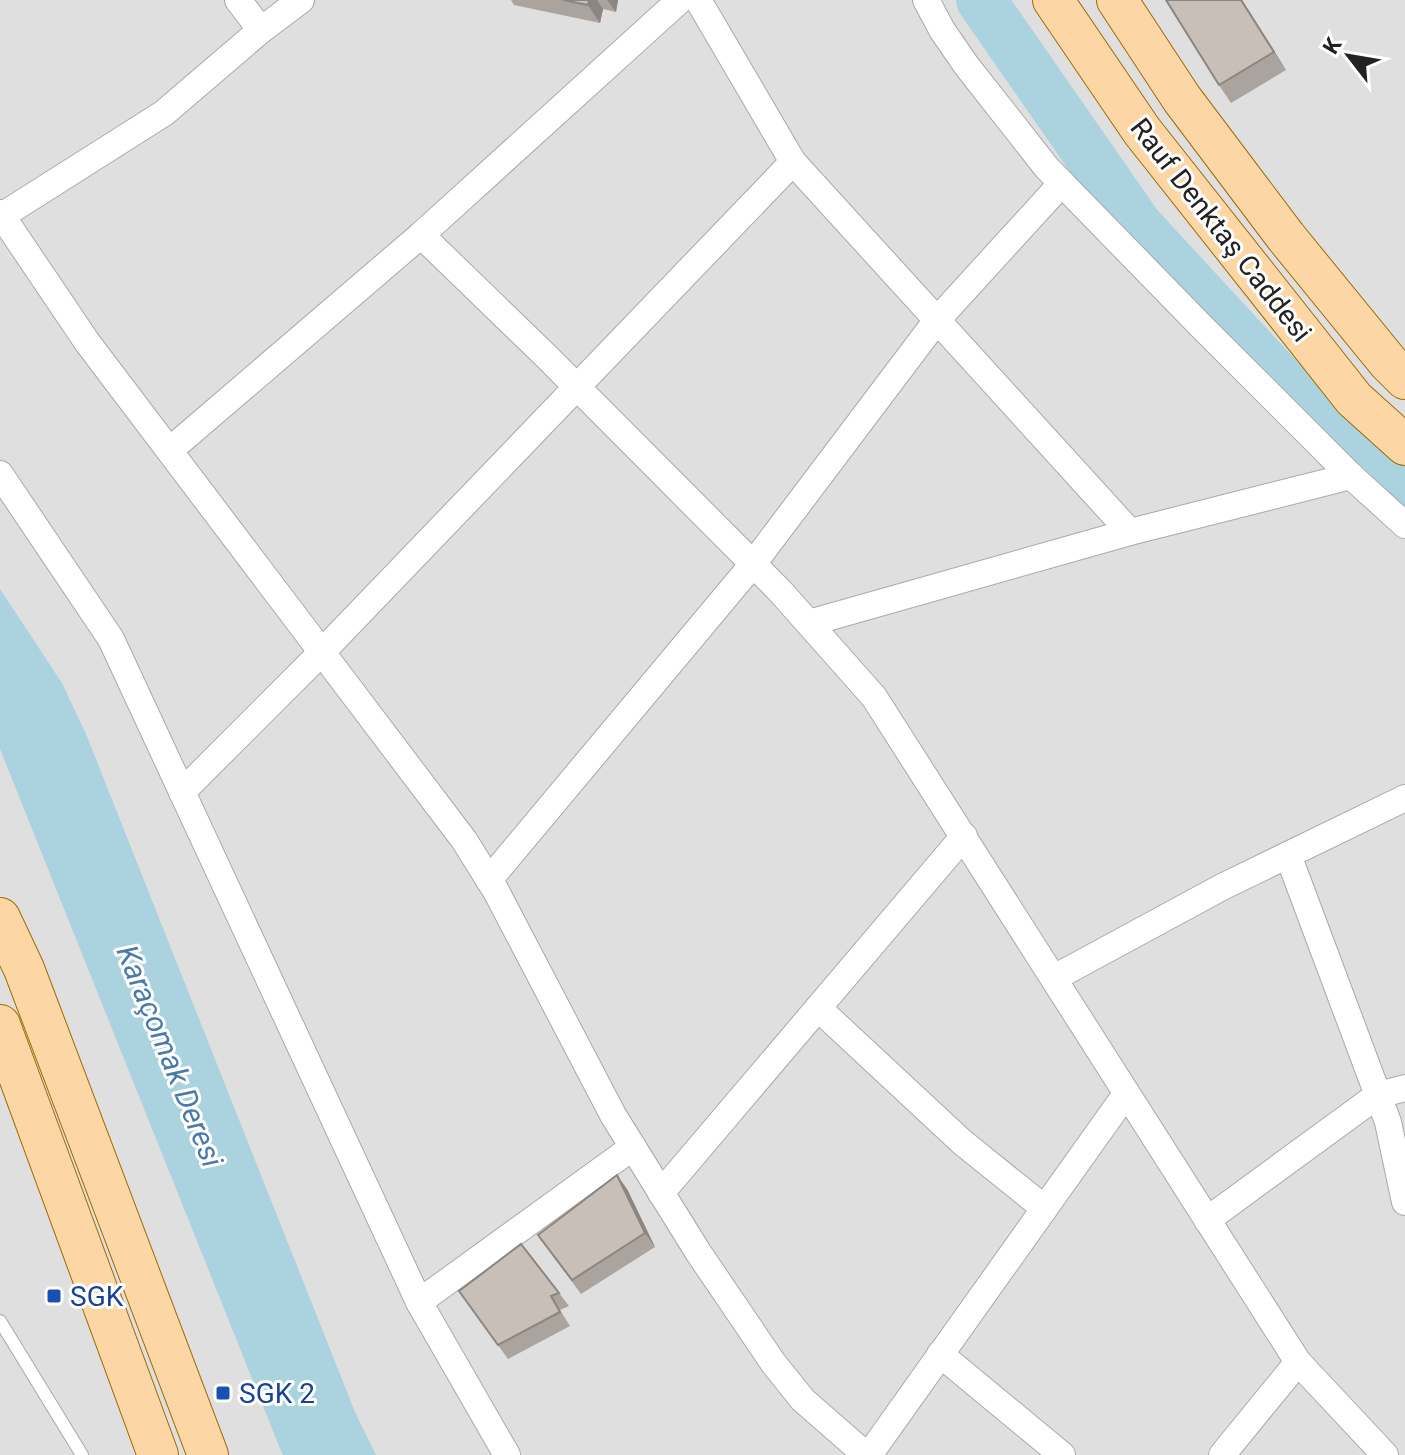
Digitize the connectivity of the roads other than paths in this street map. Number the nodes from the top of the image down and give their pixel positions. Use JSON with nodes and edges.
{"nodes":[{"id":1,"x":238,"y":0,"type":"edge"},
{"id":2,"x":301,"y":0,"type":"edge"},
{"id":3,"x":680,"y":0,"type":"edge"},
{"id":4,"x":698,"y":0,"type":"edge"},
{"id":5,"x":926,"y":0,"type":"edge"},
{"id":6,"x":1053,"y":0,"type":"edge"},
{"id":7,"x":1117,"y":0,"type":"edge"},
{"id":8,"x":261,"y":30,"type":"junction"},
{"id":9,"x":793,"y":162,"type":"junction"},
{"id":10,"x":1062,"y":183,"type":"junction"},
{"id":11,"x":1,"y":215,"type":"edge"},
{"id":12,"x":421,"y":235,"type":"junction"},
{"id":13,"x":937,"y":320,"type":"junction"},
{"id":14,"x":1405,"y":379,"type":"edge"},
{"id":15,"x":577,"y":387,"type":"junction"},
{"id":16,"x":1405,"y":445,"type":"edge"},
{"id":17,"x":170,"y":450,"type":"junction"},
{"id":18,"x":0,"y":474,"type":"edge"},
{"id":19,"x":1351,"y":476,"type":"junction"},
{"id":20,"x":1405,"y":525,"type":"edge"},
{"id":21,"x":1130,"y":532,"type":"junction"},
{"id":22,"x":753,"y":564,"type":"junction"},
{"id":23,"x":809,"y":623,"type":"junction"},
{"id":24,"x":322,"y":652,"type":"junction"},
{"id":25,"x":182,"y":792,"type":"junction"},
{"id":26,"x":1405,"y":798,"type":"edge"},
{"id":27,"x":964,"y":836,"type":"junction"},
{"id":28,"x":1288,"y":855,"type":"junction"},
{"id":29,"x":489,"y":880,"type":"junction"},
{"id":30,"x":0,"y":918,"type":"edge"},
{"id":31,"x":1054,"y":978,"type":"junction"},
{"id":32,"x":818,"y":1008,"type":"junction"},
{"id":33,"x":0,"y":1025,"type":"edge"},
{"id":34,"x":1405,"y":1088,"type":"edge"},
{"id":35,"x":1126,"y":1094,"type":"junction"},
{"id":36,"x":1378,"y":1095,"type":"junction"},
{"id":37,"x":633,"y":1147,"type":"junction"},
{"id":38,"x":661,"y":1193,"type":"junction"},
{"id":39,"x":1405,"y":1202,"type":"edge"},
{"id":40,"x":1044,"y":1208,"type":"junction"},
{"id":41,"x":1207,"y":1220,"type":"junction"},
{"id":42,"x":419,"y":1302,"type":"junction"},
{"id":43,"x":0,"y":1321,"type":"edge"},
{"id":44,"x":940,"y":1354,"type":"junction"},
{"id":45,"x":1298,"y":1362,"type":"junction"},
{"id":46,"x":82,"y":1455,"type":"edge"},
{"id":47,"x":158,"y":1455,"type":"edge"},
{"id":48,"x":208,"y":1455,"type":"edge"},
{"id":49,"x":507,"y":1455,"type":"edge"},
{"id":50,"x":867,"y":1455,"type":"edge"},
{"id":51,"x":1062,"y":1455,"type":"edge"},
{"id":52,"x":1222,"y":1455,"type":"edge"},
{"id":53,"x":1385,"y":1455,"type":"edge"}],
"edges":[{"from":1,"to":8,"type":"street"},
{"from":2,"to":8,"type":"street"},
{"from":3,"to":12,"type":"street"},
{"from":4,"to":9,"type":"street"},
{"from":5,"to":10,"type":"street"},
{"from":6,"to":16,"type":"main road","name":"Rauf Denktaş Caddesi"},
{"from":7,"to":14,"type":"main road","name":"Rauf Denktaş Caddesi"},
{"from":8,"to":11,"type":"street"},
{"from":9,"to":13,"type":"street"},
{"from":9,"to":15,"type":"street"},
{"from":10,"to":13,"type":"street"},
{"from":10,"to":19,"type":"street"},
{"from":11,"to":17,"type":"street"},
{"from":12,"to":15,"type":"street"},
{"from":12,"to":17,"type":"street"},
{"from":13,"to":21,"type":"street"},
{"from":13,"to":22,"type":"street"},
{"from":15,"to":22,"type":"street"},
{"from":15,"to":24,"type":"street"},
{"from":17,"to":24,"type":"street"},
{"from":18,"to":25,"type":"street"},
{"from":19,"to":20,"type":"street"},
{"from":19,"to":21,"type":"street"},
{"from":21,"to":23,"type":"street"},
{"from":22,"to":23,"type":"street"},
{"from":22,"to":29,"type":"street"},
{"from":23,"to":27,"type":"street"},
{"from":24,"to":25,"type":"street"},
{"from":24,"to":29,"type":"street"},
{"from":25,"to":42,"type":"street"},
{"from":26,"to":28,"type":"street"},
{"from":27,"to":31,"type":"street"},
{"from":27,"to":32,"type":"street"},
{"from":28,"to":31,"type":"street"},
{"from":28,"to":36,"type":"street"},
{"from":29,"to":37,"type":"street"},
{"from":30,"to":48,"type":"main road"},
{"from":31,"to":35,"type":"street"},
{"from":32,"to":38,"type":"street"},
{"from":32,"to":40,"type":"street"},
{"from":33,"to":47,"type":"main road"},
{"from":34,"to":36,"type":"street"},
{"from":35,"to":40,"type":"street"},
{"from":35,"to":41,"type":"street"},
{"from":36,"to":39,"type":"street"},
{"from":36,"to":41,"type":"street"},
{"from":37,"to":38,"type":"street"},
{"from":37,"to":42,"type":"street"},
{"from":38,"to":50,"type":"street"},
{"from":40,"to":44,"type":"street"},
{"from":41,"to":45,"type":"street"},
{"from":42,"to":49,"type":"street"},
{"from":43,"to":46,"type":"lane"},
{"from":44,"to":50,"type":"street"},
{"from":44,"to":51,"type":"street"},
{"from":45,"to":52,"type":"street"},
{"from":45,"to":53,"type":"street"}]}
